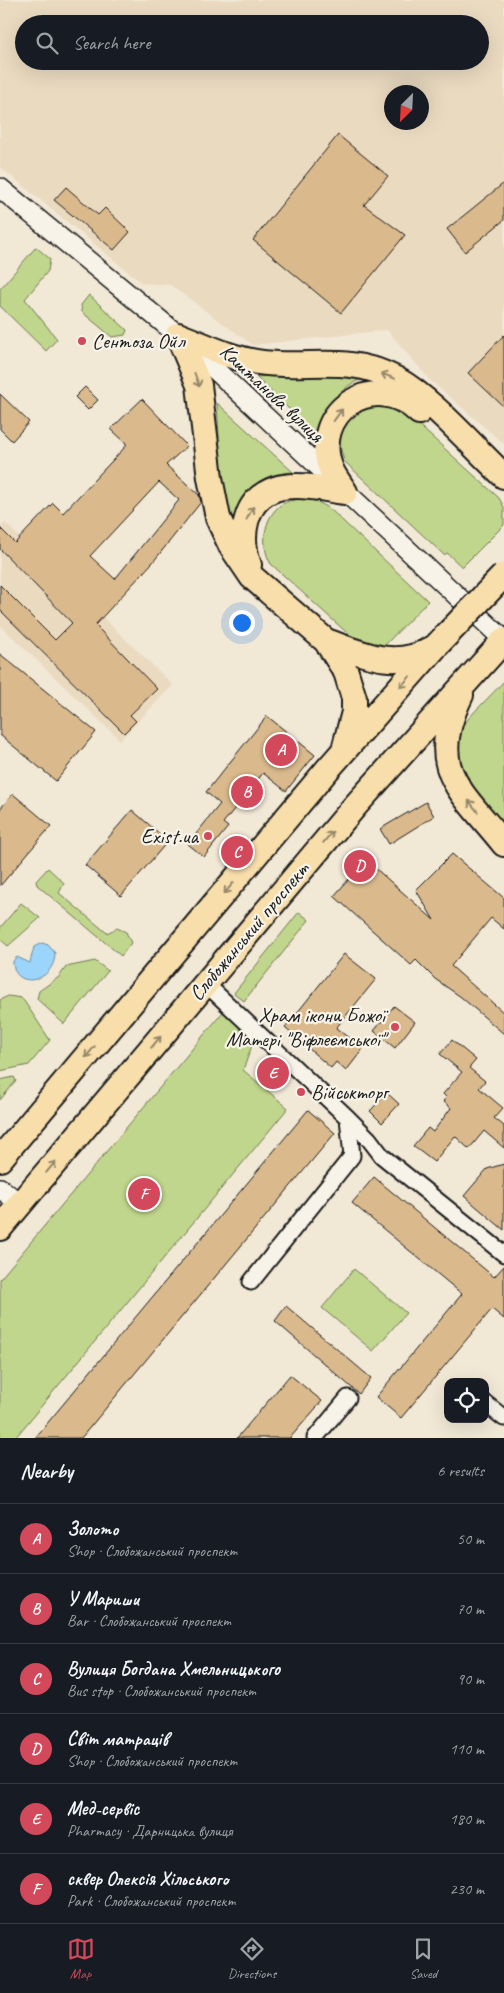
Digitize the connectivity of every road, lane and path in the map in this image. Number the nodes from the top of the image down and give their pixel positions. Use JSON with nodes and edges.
{"nodes":[{"id":1,"x":0,"y":188,"type":"edge"},
{"id":2,"x":178,"y":336,"type":"junction"},
{"id":3,"x":504,"y":476,"type":"edge"},
{"id":4,"x":345,"y":492,"type":"junction"},
{"id":5,"x":504,"y":495,"type":"edge"},
{"id":6,"x":504,"y":575,"type":"edge"},
{"id":7,"x":252,"y":577,"type":"junction"},
{"id":8,"x":504,"y":640,"type":"edge"},
{"id":9,"x":326,"y":641,"type":"junction"},
{"id":10,"x":437,"y":646,"type":"junction"},
{"id":11,"x":469,"y":679,"type":"junction"},
{"id":12,"x":344,"y":751,"type":"junction"},
{"id":13,"x":504,"y":844,"type":"edge"},
{"id":14,"x":205,"y":983,"type":"junction"},
{"id":15,"x":348,"y":1118,"type":"junction"},
{"id":16,"x":0,"y":1159,"type":"edge"},
{"id":17,"x":0,"y":1188,"type":"edge"},
{"id":18,"x":20,"y":1204,"type":"junction"},
{"id":19,"x":0,"y":1228,"type":"edge"},
{"id":20,"x":504,"y":1254,"type":"edge"},
{"id":21,"x":251,"y":1282,"type":"dead end"},
{"id":22,"x":348,"y":1398,"type":"dead end"},
{"id":23,"x":489,"y":1406,"type":"edge"},
{"id":24,"x":504,"y":1418,"type":"edge"},
{"id":25,"x":315,"y":1438,"type":"edge"}],
"edges":[{"from":1,"to":2,"type":"street","name":"Каштанова вулиця"},
{"from":3,"to":2,"type":"main road","one_way":true},
{"from":2,"to":4,"type":"street","name":"Каштанова вулиця"},
{"from":2,"to":7,"type":"main road","one_way":true},
{"from":4,"to":5,"type":"main road","one_way":true},
{"from":7,"to":4,"type":"main road","one_way":true},
{"from":4,"to":8,"type":"street","name":"Каштанова вулиця"},
{"from":6,"to":10,"type":"main road","name":"Слобожанський проспект","bridge":true},
{"from":7,"to":9,"type":"main road"},
{"from":8,"to":11,"type":"main road","name":"Слобожанський проспект"},
{"from":9,"to":10,"type":"main road"},
{"from":9,"to":12,"type":"main road"},
{"from":10,"to":12,"type":"main road","name":"Слобожанський проспект","one_way":true},
{"from":13,"to":11,"type":"main road","one_way":true},
{"from":14,"to":11,"type":"main road","name":"Слобожанський проспект","one_way":true},
{"from":12,"to":16,"type":"main road","name":"Слобожанський проспект","one_way":true},
{"from":14,"to":15,"type":"street"},
{"from":18,"to":14,"type":"main road","name":"Слобожанський проспект","one_way":true},
{"from":15,"to":20,"type":"street"},
{"from":15,"to":21,"type":"street"},
{"from":17,"to":18,"type":"street"},
{"from":18,"to":19,"type":"main road","name":"Слобожанський проспект"},
{"from":22,"to":25,"type":"street"},
{"from":23,"to":24,"type":"street"}]}
